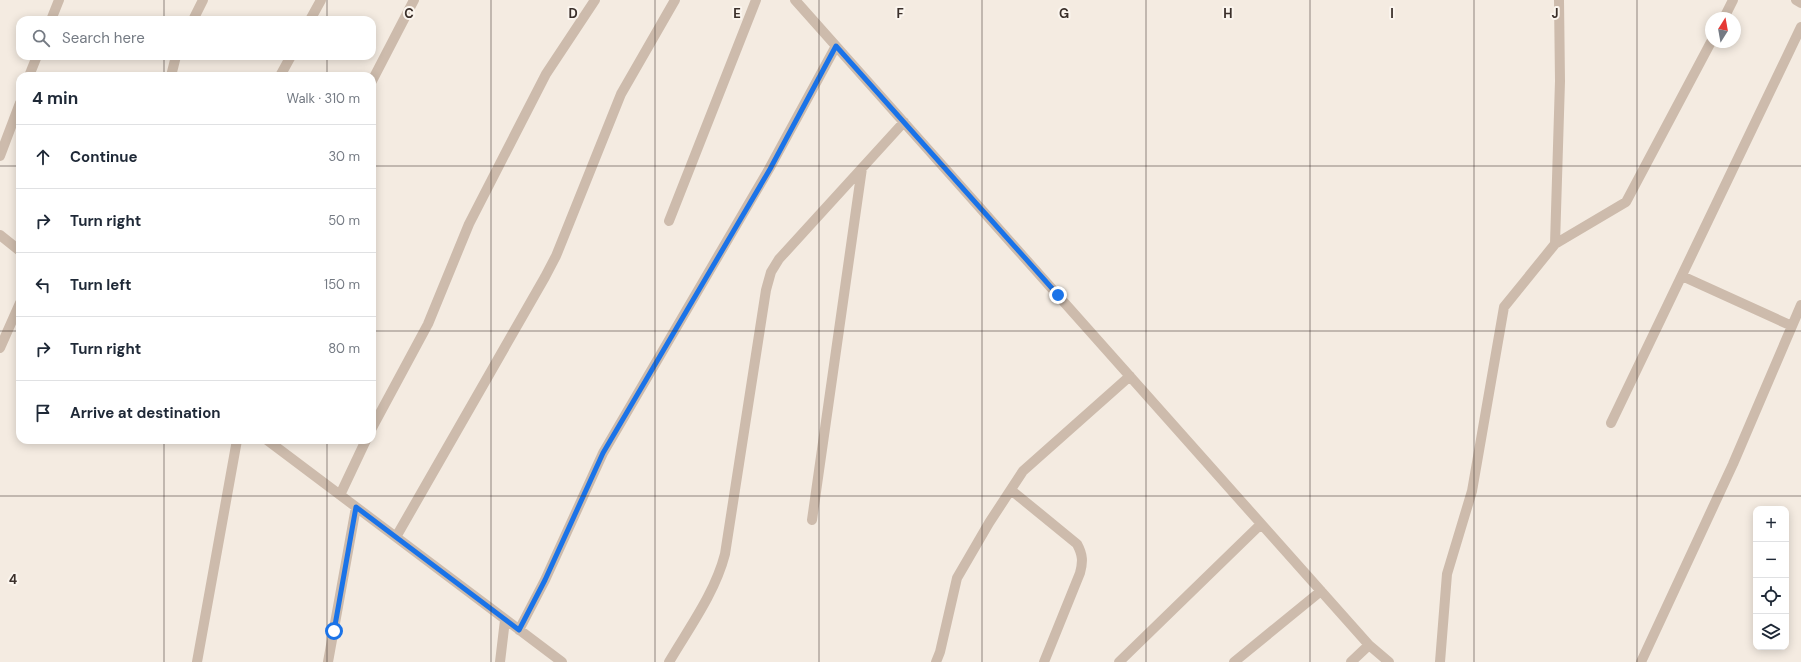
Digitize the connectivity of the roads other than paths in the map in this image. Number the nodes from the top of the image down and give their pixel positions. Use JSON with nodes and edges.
{"nodes":[{"id":1,"x":59,"y":0,"type":"edge"},
{"id":2,"x":202,"y":0,"type":"edge"},
{"id":3,"x":321,"y":0,"type":"edge"},
{"id":4,"x":414,"y":0,"type":"edge"},
{"id":5,"x":595,"y":0,"type":"edge"},
{"id":6,"x":675,"y":0,"type":"edge"},
{"id":7,"x":756,"y":0,"type":"edge"},
{"id":8,"x":795,"y":0,"type":"edge"},
{"id":9,"x":1559,"y":0,"type":"edge"},
{"id":10,"x":1733,"y":0,"type":"edge"},
{"id":11,"x":1796,"y":0,"type":"edge"},
{"id":12,"x":1801,"y":4,"type":"edge"},
{"id":13,"x":1727,"y":12,"type":"edge"},
{"id":14,"x":53,"y":16,"type":"edge"},
{"id":15,"x":195,"y":16,"type":"edge"},
{"id":16,"x":312,"y":16,"type":"edge"},
{"id":17,"x":1801,"y":27,"type":"edge"},
{"id":18,"x":836,"y":46,"type":"junction"},
{"id":19,"x":1708,"y":48,"type":"edge"},
{"id":20,"x":35,"y":60,"type":"edge"},
{"id":21,"x":175,"y":60,"type":"edge"},
{"id":22,"x":289,"y":60,"type":"edge"},
{"id":23,"x":31,"y":72,"type":"edge"},
{"id":24,"x":172,"y":72,"type":"edge"},
{"id":25,"x":282,"y":72,"type":"edge"},
{"id":26,"x":376,"y":73,"type":"edge"},
{"id":27,"x":16,"y":114,"type":"edge"},
{"id":28,"x":904,"y":122,"type":"junction"},
{"id":29,"x":0,"y":156,"type":"edge"},
{"id":30,"x":862,"y":168,"type":"junction"},
{"id":31,"x":669,"y":221,"type":"dead end"},
{"id":32,"x":0,"y":235,"type":"edge"},
{"id":33,"x":1555,"y":244,"type":"junction"},
{"id":34,"x":16,"y":248,"type":"edge"},
{"id":35,"x":1682,"y":276,"type":"junction"},
{"id":36,"x":1801,"y":305,"type":"edge"},
{"id":37,"x":16,"y":312,"type":"edge"},
{"id":38,"x":1792,"y":326,"type":"junction"},
{"id":39,"x":0,"y":348,"type":"edge"},
{"id":40,"x":1130,"y":376,"type":"junction"},
{"id":41,"x":376,"y":421,"type":"edge"},
{"id":42,"x":1612,"y":423,"type":"dead end"},
{"id":43,"x":236,"y":444,"type":"edge"},
{"id":44,"x":272,"y":444,"type":"edge"},
{"id":45,"x":364,"y":444,"type":"edge"},
{"id":46,"x":1011,"y":490,"type":"junction"},
{"id":47,"x":340,"y":495,"type":"junction"},
{"id":48,"x":356,"y":507,"type":"junction"},
{"id":49,"x":812,"y":520,"type":"dead end"},
{"id":50,"x":1261,"y":524,"type":"junction"},
{"id":51,"x":396,"y":537,"type":"junction"},
{"id":52,"x":1321,"y":591,"type":"junction"},
{"id":53,"x":505,"y":620,"type":"junction"},
{"id":54,"x":519,"y":630,"type":"junction"},
{"id":55,"x":1369,"y":645,"type":"junction"},
{"id":56,"x":197,"y":662,"type":"edge"},
{"id":57,"x":328,"y":662,"type":"edge"},
{"id":58,"x":500,"y":662,"type":"edge"},
{"id":59,"x":562,"y":662,"type":"edge"},
{"id":60,"x":670,"y":662,"type":"edge"},
{"id":61,"x":936,"y":662,"type":"edge"},
{"id":62,"x":1044,"y":662,"type":"edge"},
{"id":63,"x":1119,"y":662,"type":"edge"},
{"id":64,"x":1234,"y":662,"type":"edge"},
{"id":65,"x":1351,"y":662,"type":"edge"},
{"id":66,"x":1389,"y":662,"type":"edge"},
{"id":67,"x":1440,"y":662,"type":"edge"},
{"id":68,"x":1641,"y":662,"type":"edge"}],
"edges":[{"from":1,"to":14,"type":"street"},
{"from":2,"to":15,"type":"street"},
{"from":3,"to":16,"type":"street"},
{"from":4,"to":26,"type":"street"},
{"from":5,"to":41,"type":"street"},
{"from":6,"to":51,"type":"street"},
{"from":7,"to":31,"type":"street"},
{"from":8,"to":18,"type":"street"},
{"from":9,"to":33,"type":"street"},
{"from":10,"to":13,"type":"street"},
{"from":11,"to":12,"type":"street"},
{"from":17,"to":35,"type":"street"},
{"from":18,"to":28,"type":"street"},
{"from":18,"to":54,"type":"street"},
{"from":19,"to":33,"type":"street"},
{"from":20,"to":23,"type":"street"},
{"from":21,"to":24,"type":"street"},
{"from":22,"to":25,"type":"street"},
{"from":27,"to":29,"type":"street"},
{"from":28,"to":30,"type":"street"},
{"from":28,"to":40,"type":"street"},
{"from":30,"to":49,"type":"street"},
{"from":30,"to":60,"type":"street"},
{"from":32,"to":34,"type":"street"},
{"from":33,"to":67,"type":"street"},
{"from":35,"to":38,"type":"street"},
{"from":35,"to":42,"type":"street"},
{"from":36,"to":38,"type":"street"},
{"from":37,"to":39,"type":"street"},
{"from":38,"to":68,"type":"street"},
{"from":40,"to":46,"type":"street"},
{"from":40,"to":50,"type":"street"},
{"from":43,"to":56,"type":"street"},
{"from":44,"to":47,"type":"street"},
{"from":45,"to":47,"type":"street"},
{"from":46,"to":61,"type":"street"},
{"from":46,"to":62,"type":"street"},
{"from":47,"to":48,"type":"street"},
{"from":48,"to":51,"type":"street"},
{"from":48,"to":57,"type":"street"},
{"from":50,"to":52,"type":"street"},
{"from":50,"to":63,"type":"street"},
{"from":51,"to":53,"type":"street"},
{"from":52,"to":55,"type":"street"},
{"from":52,"to":64,"type":"street"},
{"from":53,"to":54,"type":"street"},
{"from":53,"to":58,"type":"street"},
{"from":54,"to":59,"type":"street"},
{"from":55,"to":65,"type":"street"},
{"from":55,"to":66,"type":"street"}]}
